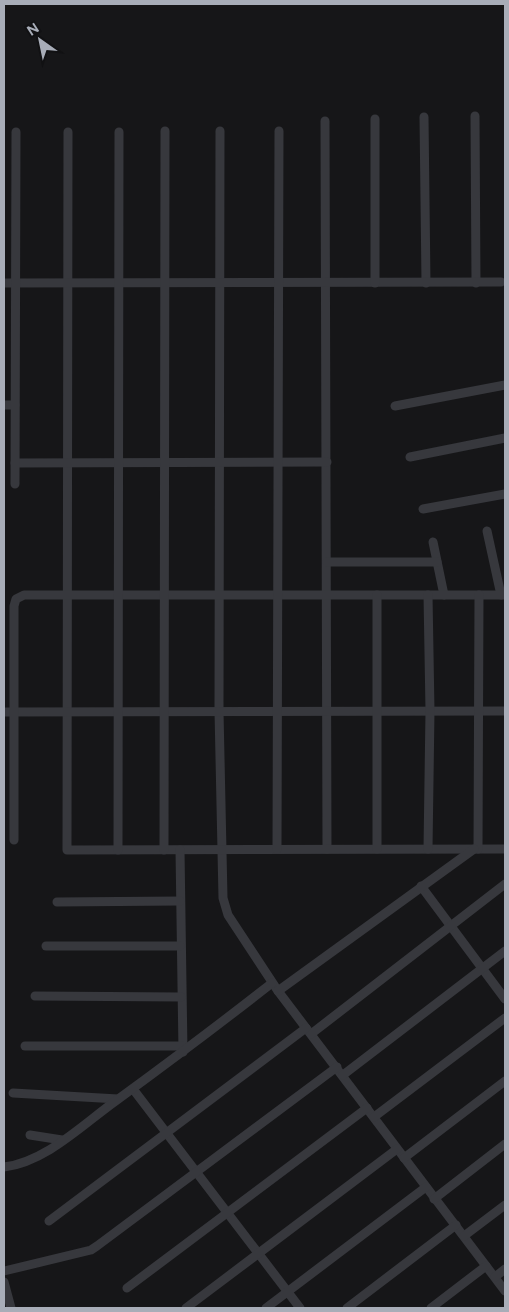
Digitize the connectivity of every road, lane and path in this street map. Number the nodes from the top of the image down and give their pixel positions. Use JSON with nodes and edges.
{"nodes":[{"id":1,"x":475,"y":116,"type":"dead end"},
{"id":2,"x":424,"y":118,"type":"dead end"},
{"id":3,"x":375,"y":119,"type":"dead end"},
{"id":4,"x":325,"y":121,"type":"dead end"},
{"id":5,"x":165,"y":131,"type":"dead end"},
{"id":6,"x":220,"y":131,"type":"dead end"},
{"id":7,"x":279,"y":131,"type":"dead end"},
{"id":8,"x":16,"y":132,"type":"dead end"},
{"id":9,"x":68,"y":132,"type":"dead end"},
{"id":10,"x":119,"y":132,"type":"dead end"},
{"id":11,"x":118,"y":282,"type":"junction"},
{"id":12,"x":164,"y":282,"type":"junction"},
{"id":13,"x":219,"y":282,"type":"junction"},
{"id":14,"x":278,"y":282,"type":"junction"},
{"id":15,"x":324,"y":282,"type":"junction"},
{"id":16,"x":501,"y":282,"type":"dead end"},
{"id":17,"x":4,"y":283,"type":"edge"},
{"id":18,"x":15,"y":283,"type":"junction"},
{"id":19,"x":67,"y":283,"type":"junction"},
{"id":20,"x":375,"y":283,"type":"junction"},
{"id":21,"x":426,"y":283,"type":"junction"},
{"id":22,"x":476,"y":283,"type":"junction"},
{"id":23,"x":505,"y":385,"type":"edge"},
{"id":24,"x":4,"y":405,"type":"edge"},
{"id":25,"x":16,"y":405,"type":"junction"},
{"id":26,"x":395,"y":406,"type":"dead end"},
{"id":27,"x":505,"y":438,"type":"edge"},
{"id":28,"x":410,"y":457,"type":"dead end"},
{"id":29,"x":278,"y":462,"type":"junction"},
{"id":30,"x":328,"y":462,"type":"junction"},
{"id":31,"x":15,"y":463,"type":"junction"},
{"id":32,"x":68,"y":463,"type":"junction"},
{"id":33,"x":118,"y":463,"type":"junction"},
{"id":34,"x":165,"y":463,"type":"junction"},
{"id":35,"x":219,"y":463,"type":"junction"},
{"id":36,"x":15,"y":484,"type":"dead end"},
{"id":37,"x":505,"y":494,"type":"edge"},
{"id":38,"x":423,"y":509,"type":"dead end"},
{"id":39,"x":488,"y":531,"type":"dead end"},
{"id":40,"x":433,"y":542,"type":"dead end"},
{"id":41,"x":327,"y":562,"type":"junction"},
{"id":42,"x":437,"y":562,"type":"junction"},
{"id":43,"x":377,"y":595,"type":"junction"},
{"id":44,"x":428,"y":595,"type":"junction"},
{"id":45,"x":444,"y":595,"type":"junction"},
{"id":46,"x":479,"y":595,"type":"junction"},
{"id":47,"x":503,"y":595,"type":"edge"},
{"id":48,"x":118,"y":596,"type":"junction"},
{"id":49,"x":164,"y":596,"type":"junction"},
{"id":50,"x":219,"y":596,"type":"junction"},
{"id":51,"x":278,"y":596,"type":"junction"},
{"id":52,"x":327,"y":596,"type":"junction"},
{"id":53,"x":67,"y":597,"type":"junction"},
{"id":54,"x":479,"y":710,"type":"junction"},
{"id":55,"x":219,"y":711,"type":"junction"},
{"id":56,"x":278,"y":711,"type":"junction"},
{"id":57,"x":327,"y":711,"type":"junction"},
{"id":58,"x":377,"y":711,"type":"junction"},
{"id":59,"x":430,"y":711,"type":"junction"},
{"id":60,"x":505,"y":711,"type":"edge"},
{"id":61,"x":4,"y":712,"type":"edge"},
{"id":62,"x":15,"y":712,"type":"junction"},
{"id":63,"x":67,"y":712,"type":"junction"},
{"id":64,"x":118,"y":712,"type":"junction"},
{"id":65,"x":164,"y":712,"type":"junction"},
{"id":66,"x":14,"y":840,"type":"dead end"},
{"id":67,"x":277,"y":849,"type":"junction"},
{"id":68,"x":326,"y":849,"type":"junction"},
{"id":69,"x":377,"y":849,"type":"junction"},
{"id":70,"x":428,"y":849,"type":"junction"},
{"id":71,"x":476,"y":849,"type":"junction"},
{"id":72,"x":505,"y":849,"type":"edge"},
{"id":73,"x":118,"y":850,"type":"junction"},
{"id":74,"x":164,"y":850,"type":"junction"},
{"id":75,"x":180,"y":850,"type":"junction"},
{"id":76,"x":222,"y":851,"type":"junction"},
{"id":77,"x":505,"y":884,"type":"edge"},
{"id":78,"x":421,"y":886,"type":"junction"},
{"id":79,"x":180,"y":901,"type":"junction"},
{"id":80,"x":58,"y":902,"type":"dead end"},
{"id":81,"x":450,"y":925,"type":"junction"},
{"id":82,"x":46,"y":946,"type":"dead end"},
{"id":83,"x":180,"y":946,"type":"junction"},
{"id":84,"x":505,"y":951,"type":"edge"},
{"id":85,"x":482,"y":968,"type":"junction"},
{"id":86,"x":272,"y":983,"type":"junction"},
{"id":87,"x":278,"y":991,"type":"junction"},
{"id":88,"x":35,"y":996,"type":"dead end"},
{"id":89,"x":181,"y":998,"type":"junction"},
{"id":90,"x":505,"y":999,"type":"edge"},
{"id":91,"x":505,"y":1018,"type":"edge"},
{"id":92,"x":309,"y":1031,"type":"junction"},
{"id":93,"x":24,"y":1046,"type":"dead end"},
{"id":94,"x":183,"y":1049,"type":"junction"},
{"id":95,"x":337,"y":1067,"type":"junction"},
{"id":96,"x":343,"y":1075,"type":"junction"},
{"id":97,"x":505,"y":1081,"type":"edge"},
{"id":98,"x":133,"y":1089,"type":"junction"},
{"id":99,"x":12,"y":1093,"type":"dead end"},
{"id":100,"x":118,"y":1099,"type":"junction"},
{"id":101,"x":367,"y":1108,"type":"junction"},
{"id":102,"x":374,"y":1117,"type":"junction"},
{"id":103,"x":168,"y":1133,"type":"junction"},
{"id":104,"x":30,"y":1135,"type":"dead end"},
{"id":105,"x":62,"y":1140,"type":"junction"},
{"id":106,"x":505,"y":1144,"type":"edge"},
{"id":107,"x":397,"y":1149,"type":"junction"},
{"id":108,"x":404,"y":1158,"type":"junction"},
{"id":109,"x":4,"y":1167,"type":"edge"},
{"id":110,"x":198,"y":1172,"type":"junction"},
{"id":111,"x":426,"y":1187,"type":"junction"},
{"id":112,"x":434,"y":1199,"type":"junction"},
{"id":113,"x":505,"y":1205,"type":"edge"},
{"id":114,"x":228,"y":1213,"type":"junction"},
{"id":115,"x":49,"y":1220,"type":"dead end"},
{"id":116,"x":456,"y":1226,"type":"junction"},
{"id":117,"x":464,"y":1236,"type":"junction"},
{"id":118,"x":259,"y":1253,"type":"junction"},
{"id":119,"x":486,"y":1266,"type":"junction"},
{"id":120,"x":505,"y":1269,"type":"edge"},
{"id":121,"x":4,"y":1271,"type":"edge"},
{"id":122,"x":495,"y":1277,"type":"junction"},
{"id":123,"x":4,"y":1282,"type":"edge"},
{"id":124,"x":128,"y":1288,"type":"dead end"},
{"id":125,"x":505,"y":1291,"type":"edge"},
{"id":126,"x":288,"y":1292,"type":"junction"},
{"id":127,"x":11,"y":1308,"type":"edge"},
{"id":128,"x":186,"y":1308,"type":"edge"},
{"id":129,"x":266,"y":1308,"type":"edge"},
{"id":130,"x":300,"y":1308,"type":"edge"},
{"id":131,"x":347,"y":1308,"type":"edge"},
{"id":132,"x":430,"y":1308,"type":"edge"}],
"edges":[{"from":1,"to":22,"type":"street"},
{"from":2,"to":21,"type":"street"},
{"from":3,"to":20,"type":"street"},
{"from":4,"to":15,"type":"street"},
{"from":5,"to":12,"type":"street"},
{"from":6,"to":13,"type":"street"},
{"from":7,"to":14,"type":"street"},
{"from":8,"to":18,"type":"street"},
{"from":9,"to":19,"type":"street"},
{"from":10,"to":11,"type":"street"},
{"from":11,"to":12,"type":"street"},
{"from":11,"to":19,"type":"street"},
{"from":11,"to":33,"type":"street"},
{"from":12,"to":13,"type":"street"},
{"from":12,"to":34,"type":"street"},
{"from":13,"to":14,"type":"street"},
{"from":13,"to":35,"type":"street"},
{"from":14,"to":15,"type":"street"},
{"from":14,"to":29,"type":"street"},
{"from":15,"to":20,"type":"street"},
{"from":15,"to":30,"type":"street"},
{"from":16,"to":22,"type":"street"},
{"from":17,"to":18,"type":"street"},
{"from":18,"to":19,"type":"street"},
{"from":18,"to":25,"type":"street"},
{"from":19,"to":32,"type":"street"},
{"from":20,"to":21,"type":"street"},
{"from":21,"to":22,"type":"street"},
{"from":23,"to":26,"type":"street"},
{"from":24,"to":25,"type":"street"},
{"from":25,"to":31,"type":"street"},
{"from":27,"to":28,"type":"street"},
{"from":29,"to":30,"type":"street"},
{"from":29,"to":35,"type":"street"},
{"from":29,"to":51,"type":"street"},
{"from":30,"to":41,"type":"street"},
{"from":31,"to":32,"type":"street"},
{"from":31,"to":36,"type":"street"},
{"from":32,"to":33,"type":"street"},
{"from":32,"to":53,"type":"street"},
{"from":33,"to":34,"type":"street"},
{"from":33,"to":48,"type":"street"},
{"from":34,"to":35,"type":"street"},
{"from":34,"to":49,"type":"street"},
{"from":35,"to":50,"type":"street"},
{"from":37,"to":38,"type":"street"},
{"from":39,"to":47,"type":"street"},
{"from":40,"to":42,"type":"street"},
{"from":41,"to":42,"type":"street"},
{"from":41,"to":52,"type":"street"},
{"from":42,"to":45,"type":"street"},
{"from":43,"to":44,"type":"street"},
{"from":43,"to":52,"type":"street"},
{"from":43,"to":58,"type":"street"},
{"from":44,"to":45,"type":"street"},
{"from":44,"to":59,"type":"street"},
{"from":45,"to":46,"type":"street"},
{"from":46,"to":47,"type":"street"},
{"from":46,"to":54,"type":"street"},
{"from":48,"to":49,"type":"street"},
{"from":48,"to":53,"type":"street"},
{"from":48,"to":64,"type":"street"},
{"from":49,"to":50,"type":"street"},
{"from":49,"to":65,"type":"street"},
{"from":50,"to":51,"type":"street"},
{"from":50,"to":55,"type":"street"},
{"from":51,"to":52,"type":"street"},
{"from":51,"to":56,"type":"street"},
{"from":52,"to":57,"type":"street"},
{"from":53,"to":62,"type":"street"},
{"from":53,"to":63,"type":"street"},
{"from":54,"to":59,"type":"street"},
{"from":54,"to":60,"type":"street"},
{"from":54,"to":71,"type":"street"},
{"from":55,"to":56,"type":"street"},
{"from":55,"to":65,"type":"street"},
{"from":55,"to":76,"type":"street"},
{"from":56,"to":57,"type":"street"},
{"from":56,"to":67,"type":"street"},
{"from":57,"to":58,"type":"street"},
{"from":57,"to":68,"type":"street"},
{"from":58,"to":59,"type":"street"},
{"from":58,"to":69,"type":"street"},
{"from":59,"to":70,"type":"street"},
{"from":61,"to":62,"type":"street"},
{"from":62,"to":63,"type":"street"},
{"from":62,"to":66,"type":"street"},
{"from":63,"to":64,"type":"street"},
{"from":63,"to":73,"type":"street"},
{"from":64,"to":65,"type":"street"},
{"from":64,"to":73,"type":"street"},
{"from":65,"to":74,"type":"street"},
{"from":67,"to":68,"type":"street"},
{"from":67,"to":76,"type":"street"},
{"from":68,"to":69,"type":"street"},
{"from":69,"to":70,"type":"street"},
{"from":70,"to":71,"type":"street"},
{"from":71,"to":72,"type":"street"},
{"from":71,"to":78,"type":"street"},
{"from":73,"to":74,"type":"street"},
{"from":74,"to":75,"type":"street"},
{"from":75,"to":76,"type":"street"},
{"from":75,"to":79,"type":"street"},
{"from":76,"to":86,"type":"street"},
{"from":77,"to":81,"type":"street"},
{"from":78,"to":81,"type":"street"},
{"from":78,"to":87,"type":"street"},
{"from":79,"to":80,"type":"street"},
{"from":79,"to":83,"type":"street"},
{"from":81,"to":85,"type":"street"},
{"from":81,"to":92,"type":"street"},
{"from":82,"to":83,"type":"street"},
{"from":83,"to":89,"type":"street"},
{"from":84,"to":85,"type":"street"},
{"from":85,"to":90,"type":"street"},
{"from":85,"to":96,"type":"street"},
{"from":86,"to":87,"type":"street"},
{"from":86,"to":94,"type":"street"},
{"from":87,"to":92,"type":"street"},
{"from":88,"to":89,"type":"street"},
{"from":89,"to":94,"type":"street"},
{"from":91,"to":102,"type":"street"},
{"from":92,"to":95,"type":"street"},
{"from":92,"to":103,"type":"street"},
{"from":93,"to":94,"type":"street"},
{"from":94,"to":98,"type":"street"},
{"from":95,"to":96,"type":"street"},
{"from":95,"to":110,"type":"street"},
{"from":96,"to":101,"type":"street"},
{"from":97,"to":108,"type":"street"},
{"from":98,"to":100,"type":"street"},
{"from":98,"to":103,"type":"street"},
{"from":99,"to":100,"type":"street"},
{"from":100,"to":105,"type":"street"},
{"from":101,"to":102,"type":"street"},
{"from":101,"to":114,"type":"street"},
{"from":102,"to":107,"type":"street"},
{"from":103,"to":110,"type":"street"},
{"from":103,"to":115,"type":"street"},
{"from":104,"to":105,"type":"street"},
{"from":105,"to":109,"type":"street"},
{"from":106,"to":112,"type":"street"},
{"from":107,"to":108,"type":"street"},
{"from":107,"to":118,"type":"street"},
{"from":108,"to":111,"type":"street"},
{"from":110,"to":114,"type":"street"},
{"from":110,"to":121,"type":"street"},
{"from":111,"to":112,"type":"street"},
{"from":111,"to":126,"type":"street"},
{"from":112,"to":116,"type":"street"},
{"from":113,"to":117,"type":"street"},
{"from":114,"to":118,"type":"street"},
{"from":114,"to":124,"type":"street"},
{"from":116,"to":117,"type":"street"},
{"from":116,"to":131,"type":"street"},
{"from":117,"to":119,"type":"street"},
{"from":118,"to":126,"type":"street"},
{"from":118,"to":128,"type":"street"},
{"from":119,"to":122,"type":"street"},
{"from":119,"to":132,"type":"street"},
{"from":120,"to":122,"type":"street"},
{"from":122,"to":125,"type":"street"},
{"from":123,"to":127,"type":"street"},
{"from":126,"to":129,"type":"street"},
{"from":126,"to":130,"type":"street"}]}
